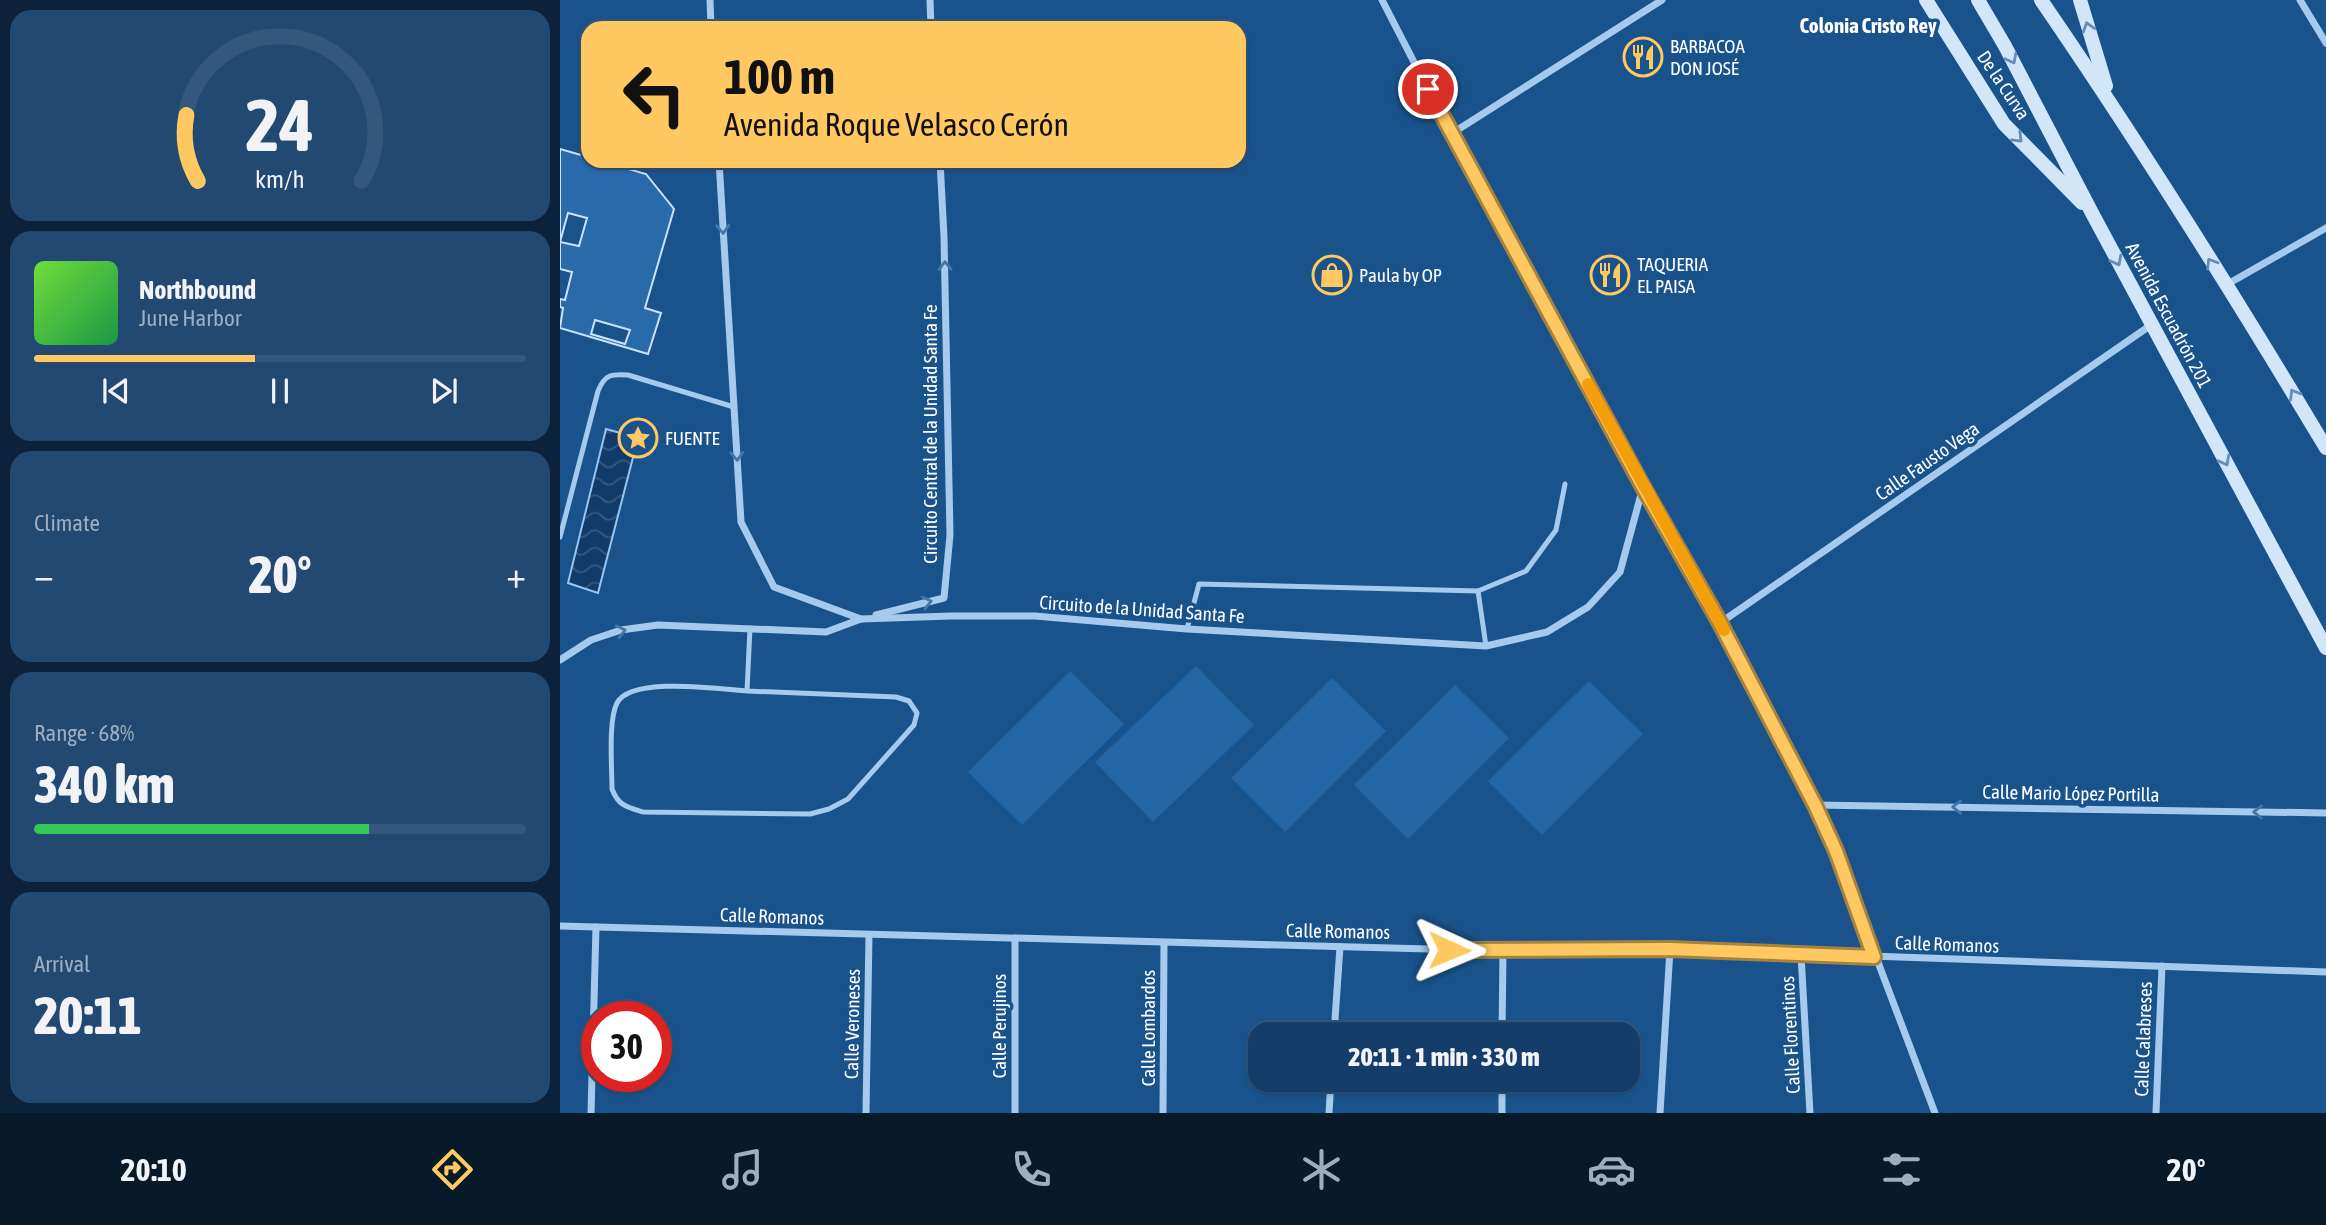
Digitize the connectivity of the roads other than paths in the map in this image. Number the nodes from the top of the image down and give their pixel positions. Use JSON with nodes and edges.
{"nodes":[{"id":1,"x":710,"y":0,"type":"edge"},
{"id":2,"x":930,"y":0,"type":"edge"},
{"id":3,"x":1382,"y":0,"type":"edge"},
{"id":4,"x":1662,"y":0,"type":"edge"},
{"id":5,"x":1926,"y":0,"type":"edge"},
{"id":6,"x":1978,"y":0,"type":"edge"},
{"id":7,"x":2041,"y":0,"type":"edge"},
{"id":8,"x":2080,"y":0,"type":"edge"},
{"id":9,"x":2300,"y":0,"type":"edge"},
{"id":10,"x":711,"y":21,"type":"edge"},
{"id":11,"x":932,"y":21,"type":"edge"},
{"id":12,"x":2326,"y":43,"type":"edge"},
{"id":13,"x":2110,"y":101,"type":"junction"},
{"id":14,"x":1451,"y":134,"type":"junction"},
{"id":15,"x":719,"y":168,"type":"edge"},
{"id":16,"x":940,"y":168,"type":"edge"},
{"id":17,"x":2092,"y":213,"type":"junction"},
{"id":18,"x":2326,"y":228,"type":"edge"},
{"id":19,"x":2225,"y":286,"type":"junction"},
{"id":20,"x":2152,"y":324,"type":"junction"},
{"id":21,"x":734,"y":407,"type":"junction"},
{"id":22,"x":2326,"y":448,"type":"edge"},
{"id":23,"x":1565,"y":484,"type":"dead end"},
{"id":24,"x":1643,"y":487,"type":"junction"},
{"id":25,"x":560,"y":537,"type":"edge"},
{"id":26,"x":1478,"y":591,"type":"junction"},
{"id":27,"x":861,"y":619,"type":"junction"},
{"id":28,"x":1720,"y":623,"type":"junction"},
{"id":29,"x":750,"y":628,"type":"junction"},
{"id":30,"x":1186,"y":629,"type":"junction"},
{"id":31,"x":1486,"y":646,"type":"junction"},
{"id":32,"x":2326,"y":648,"type":"edge"},
{"id":33,"x":560,"y":660,"type":"edge"},
{"id":34,"x":747,"y":691,"type":"junction"},
{"id":35,"x":1815,"y":805,"type":"junction"},
{"id":36,"x":2326,"y":813,"type":"edge"},
{"id":37,"x":560,"y":926,"type":"edge"},
{"id":38,"x":596,"y":927,"type":"junction"},
{"id":39,"x":869,"y":935,"type":"junction"},
{"id":40,"x":1015,"y":938,"type":"junction"},
{"id":41,"x":1164,"y":943,"type":"junction"},
{"id":42,"x":1340,"y":947,"type":"junction"},
{"id":43,"x":1670,"y":949,"type":"junction"},
{"id":44,"x":1503,"y":951,"type":"junction"},
{"id":45,"x":1801,"y":955,"type":"junction"},
{"id":46,"x":1874,"y":957,"type":"junction"},
{"id":47,"x":2162,"y":966,"type":"junction"},
{"id":48,"x":2326,"y":972,"type":"edge"},
{"id":49,"x":1335,"y":1022,"type":"edge"},
{"id":50,"x":1502,"y":1022,"type":"edge"},
{"id":51,"x":1331,"y":1092,"type":"edge"},
{"id":52,"x":1502,"y":1092,"type":"edge"},
{"id":53,"x":591,"y":1113,"type":"edge"},
{"id":54,"x":866,"y":1113,"type":"edge"},
{"id":55,"x":1015,"y":1113,"type":"edge"},
{"id":56,"x":1163,"y":1113,"type":"edge"},
{"id":57,"x":1329,"y":1113,"type":"edge"},
{"id":58,"x":1502,"y":1113,"type":"edge"},
{"id":59,"x":1660,"y":1113,"type":"edge"},
{"id":60,"x":1810,"y":1113,"type":"edge"},
{"id":61,"x":1935,"y":1113,"type":"edge"},
{"id":62,"x":2156,"y":1113,"type":"edge"}],
"edges":[{"from":1,"to":10,"type":"street"},
{"from":2,"to":11,"type":"street"},
{"from":3,"to":14,"type":"street"},
{"from":4,"to":14,"type":"street"},
{"from":5,"to":17,"type":"main road","name":"De la Curva","one_way":true},
{"from":6,"to":17,"type":"main road","name":"Avenida Escuadrón 201","one_way":true},
{"from":7,"to":13,"type":"main road"},
{"from":13,"to":8,"type":"main road","one_way":true},
{"from":9,"to":12,"type":"street"},
{"from":19,"to":13,"type":"main road","one_way":true},
{"from":14,"to":24,"type":"street"},
{"from":15,"to":21,"type":"street","one_way":true},
{"from":27,"to":16,"type":"street","name":"Circuito Central de la Unidad Santa Fe","one_way":true},
{"from":17,"to":20,"type":"main road","name":"Avenida Escuadrón 201","one_way":true},
{"from":18,"to":19,"type":"street"},
{"from":22,"to":19,"type":"main road","one_way":true},
{"from":20,"to":28,"type":"street","name":"Calle Fausto Vega"},
{"from":20,"to":32,"type":"main road","name":"Avenida Escuadrón 201","one_way":true},
{"from":21,"to":25,"type":"lane"},
{"from":21,"to":27,"type":"street","one_way":true},
{"from":23,"to":26,"type":"lane"},
{"from":24,"to":28,"type":"street"},
{"from":24,"to":31,"type":"street","name":"Circuito de la Unidad Santa Fe"},
{"from":26,"to":30,"type":"lane"},
{"from":26,"to":31,"type":"lane"},
{"from":27,"to":29,"type":"street","name":"Circuito de la Unidad Santa Fe"},
{"from":27,"to":30,"type":"street","name":"Circuito de la Unidad Santa Fe"},
{"from":28,"to":35,"type":"street"},
{"from":33,"to":29,"type":"street","name":"Circuito de la Unidad Santa Fe","one_way":true},
{"from":29,"to":34,"type":"lane"},
{"from":30,"to":31,"type":"street","name":"Circuito de la Unidad Santa Fe"},
{"from":34,"to":34,"type":"lane"},
{"from":36,"to":35,"type":"street","name":"Calle Mario López Portilla","one_way":true},
{"from":35,"to":46,"type":"street"},
{"from":37,"to":38,"type":"street","name":"Calle Romanos"},
{"from":38,"to":39,"type":"street","name":"Calle Romanos"},
{"from":38,"to":53,"type":"street"},
{"from":39,"to":40,"type":"street","name":"Calle Romanos"},
{"from":39,"to":54,"type":"street","name":"Calle Veroneses"},
{"from":40,"to":41,"type":"street","name":"Calle Romanos"},
{"from":40,"to":55,"type":"street","name":"Calle Perujinos"},
{"from":41,"to":42,"type":"street","name":"Calle Romanos"},
{"from":41,"to":56,"type":"street","name":"Calle Lombardos"},
{"from":42,"to":44,"type":"street","name":"Calle Romanos"},
{"from":42,"to":49,"type":"street"},
{"from":43,"to":44,"type":"street","name":"Calle Romanos"},
{"from":43,"to":45,"type":"street","name":"Calle Romanos"},
{"from":43,"to":59,"type":"street"},
{"from":44,"to":50,"type":"street"},
{"from":45,"to":46,"type":"street","name":"Calle Romanos"},
{"from":45,"to":60,"type":"street","name":"Calle Florentinos"},
{"from":46,"to":47,"type":"street","name":"Calle Romanos"},
{"from":46,"to":61,"type":"street"},
{"from":47,"to":48,"type":"street","name":"Calle Romanos"},
{"from":47,"to":62,"type":"street","name":"Calle Calabreses"},
{"from":51,"to":57,"type":"street"},
{"from":52,"to":58,"type":"street"}]}
